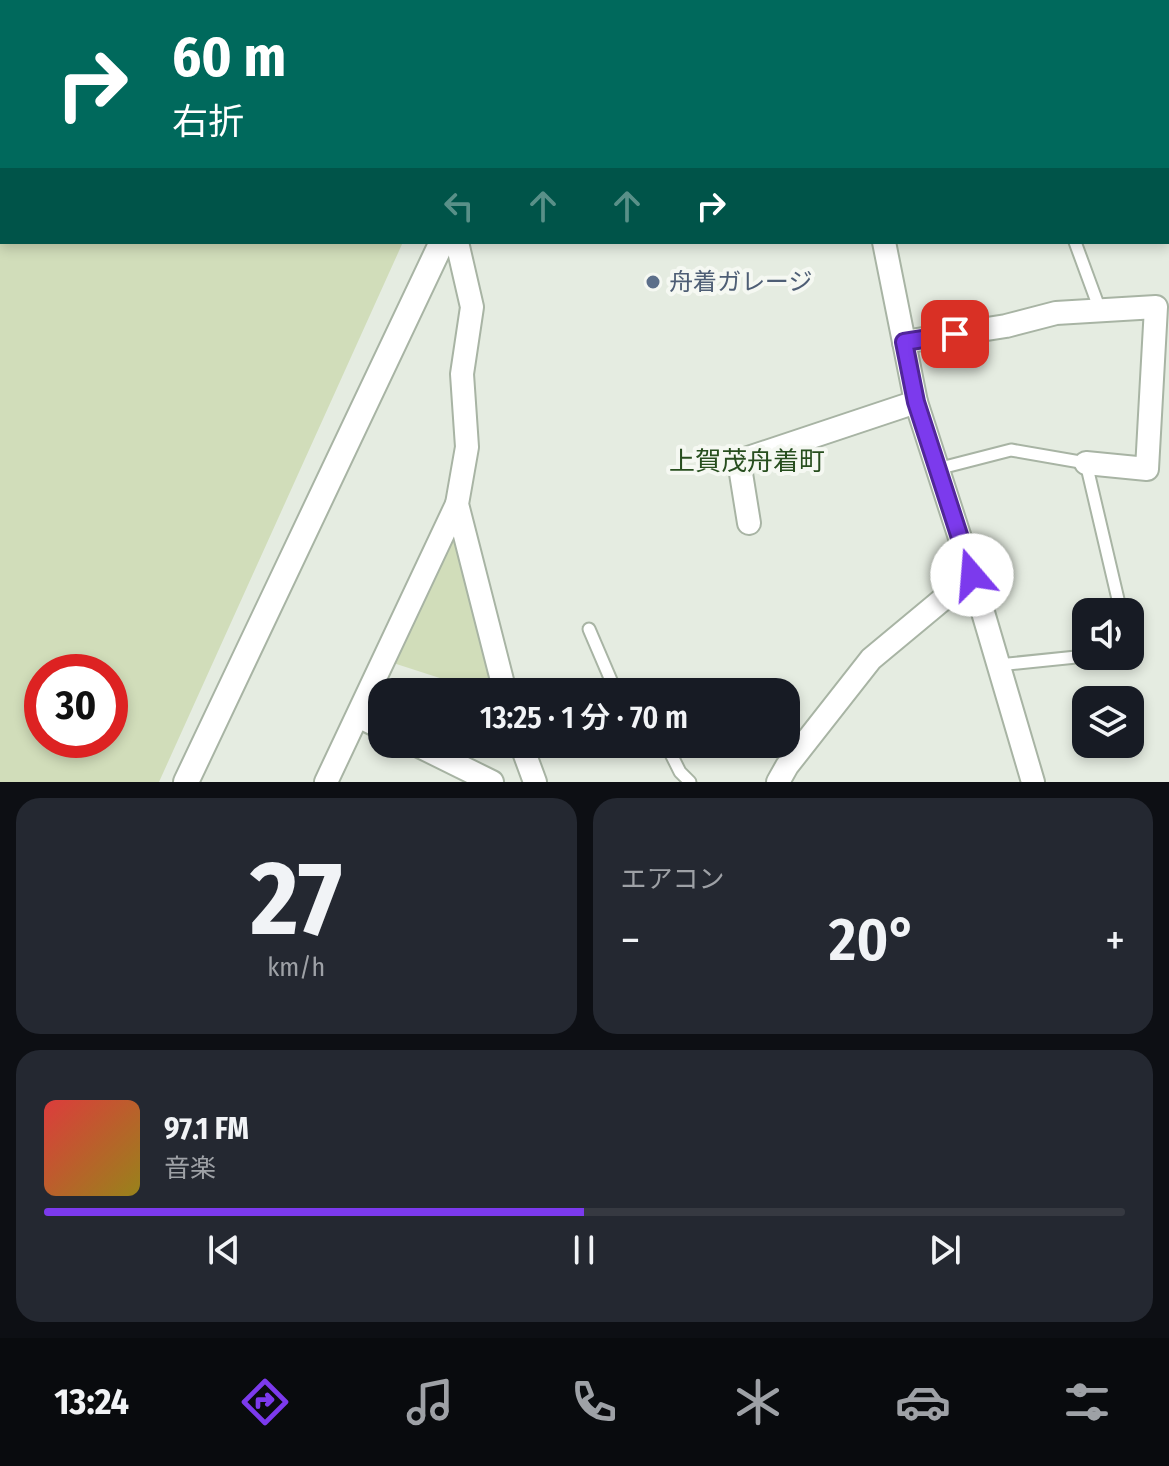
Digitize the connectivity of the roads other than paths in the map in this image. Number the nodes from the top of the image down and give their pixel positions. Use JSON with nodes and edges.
{"nodes":[{"id":1,"x":441,"y":244,"type":"edge"},
{"id":2,"x":457,"y":244,"type":"edge"},
{"id":3,"x":884,"y":244,"type":"edge"},
{"id":4,"x":1076,"y":244,"type":"edge"},
{"id":5,"x":1100,"y":310,"type":"junction"},
{"id":6,"x":904,"y":342,"type":"junction"},
{"id":7,"x":916,"y":402,"type":"junction"},
{"id":8,"x":1086,"y":463,"type":"junction"},
{"id":9,"x":937,"y":469,"type":"junction"},
{"id":10,"x":457,"y":504,"type":"junction"},
{"id":11,"x":749,"y":523,"type":"dead end"},
{"id":12,"x":972,"y":575,"type":"junction"},
{"id":13,"x":1118,"y":598,"type":"edge"},
{"id":14,"x":589,"y":629,"type":"dead end"},
{"id":15,"x":1072,"y":657,"type":"edge"},
{"id":16,"x":998,"y":665,"type":"junction"},
{"id":17,"x":501,"y":678,"type":"edge"},
{"id":18,"x":610,"y":678,"type":"edge"},
{"id":19,"x":358,"y":716,"type":"junction"},
{"id":20,"x":368,"y":721,"type":"edge"},
{"id":21,"x":800,"y":735,"type":"edge"},
{"id":22,"x":443,"y":758,"type":"edge"},
{"id":23,"x":526,"y":758,"type":"edge"},
{"id":24,"x":673,"y":758,"type":"edge"},
{"id":25,"x":787,"y":758,"type":"edge"},
{"id":26,"x":186,"y":782,"type":"edge"},
{"id":27,"x":326,"y":782,"type":"edge"},
{"id":28,"x":492,"y":782,"type":"edge"},
{"id":29,"x":535,"y":782,"type":"edge"},
{"id":30,"x":690,"y":782,"type":"edge"},
{"id":31,"x":778,"y":782,"type":"edge"},
{"id":32,"x":1033,"y":782,"type":"edge"}],
"edges":[{"from":1,"to":26,"type":"street"},
{"from":2,"to":10,"type":"street"},
{"from":3,"to":6,"type":"street"},
{"from":4,"to":5,"type":"lane"},
{"from":5,"to":6,"type":"street"},
{"from":5,"to":8,"type":"street"},
{"from":6,"to":7,"type":"street"},
{"from":7,"to":9,"type":"street"},
{"from":7,"to":11,"type":"street"},
{"from":8,"to":9,"type":"lane"},
{"from":8,"to":13,"type":"lane"},
{"from":9,"to":12,"type":"street"},
{"from":10,"to":17,"type":"street"},
{"from":10,"to":19,"type":"street"},
{"from":12,"to":16,"type":"street"},
{"from":12,"to":21,"type":"street"},
{"from":14,"to":18,"type":"lane"},
{"from":15,"to":16,"type":"lane"},
{"from":16,"to":32,"type":"street"},
{"from":19,"to":20,"type":"street"},
{"from":19,"to":27,"type":"street"},
{"from":22,"to":28,"type":"street"},
{"from":23,"to":29,"type":"street"},
{"from":24,"to":30,"type":"lane"},
{"from":25,"to":31,"type":"street"}]}
